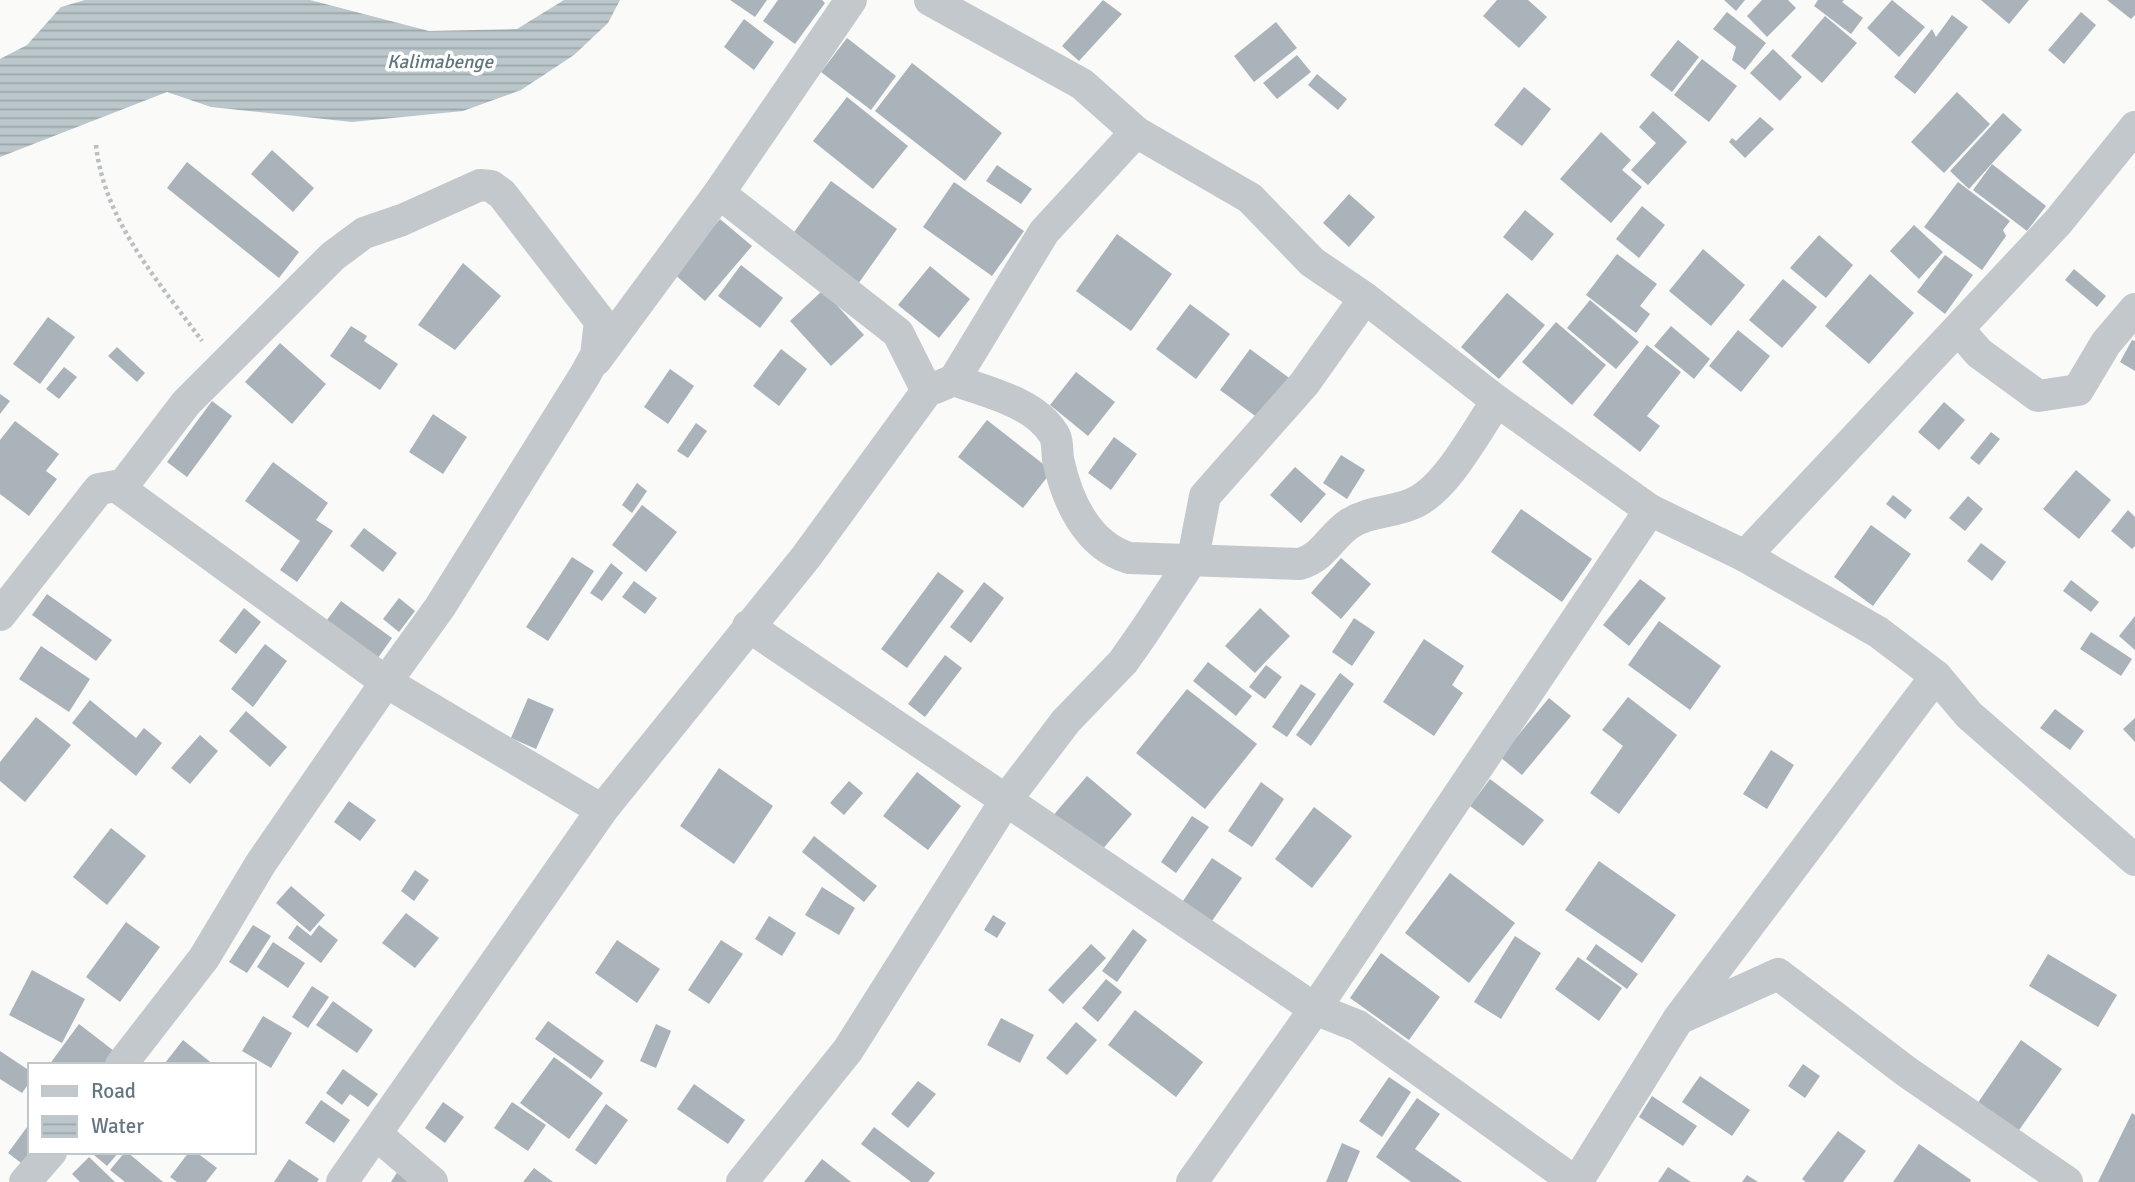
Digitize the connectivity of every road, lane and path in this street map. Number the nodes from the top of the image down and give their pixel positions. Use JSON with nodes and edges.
{"nodes":[{"id":1,"x":851,"y":0,"type":"edge"},
{"id":2,"x":930,"y":0,"type":"edge"},
{"id":3,"x":2135,"y":127,"type":"edge"},
{"id":4,"x":1136,"y":131,"type":"junction"},
{"id":5,"x":96,"y":145,"type":"dead end"},
{"id":6,"x":719,"y":193,"type":"junction"},
{"id":7,"x":1365,"y":298,"type":"junction"},
{"id":8,"x":2135,"y":309,"type":"edge"},
{"id":9,"x":1959,"y":330,"type":"junction"},
{"id":10,"x":221,"y":368,"type":"junction"},
{"id":11,"x":585,"y":375,"type":"junction"},
{"id":12,"x":941,"y":386,"type":"junction"},
{"id":13,"x":1497,"y":401,"type":"junction"},
{"id":14,"x":121,"y":488,"type":"junction"},
{"id":15,"x":1650,"y":510,"type":"junction"},
{"id":16,"x":1745,"y":556,"type":"junction"},
{"id":17,"x":1193,"y":558,"type":"junction"},
{"id":18,"x":0,"y":615,"type":"edge"},
{"id":19,"x":748,"y":626,"type":"junction"},
{"id":20,"x":1936,"y":676,"type":"junction"},
{"id":21,"x":386,"y":682,"type":"junction"},
{"id":22,"x":1006,"y":800,"type":"junction"},
{"id":23,"x":602,"y":810,"type":"junction"},
{"id":24,"x":2135,"y":860,"type":"edge"},
{"id":25,"x":1315,"y":1009,"type":"junction"},
{"id":26,"x":1679,"y":1018,"type":"junction"},
{"id":27,"x":123,"y":1063,"type":"edge"},
{"id":28,"x":377,"y":1135,"type":"junction"},
{"id":29,"x":49,"y":1154,"type":"edge"},
{"id":30,"x":25,"y":1182,"type":"edge"},
{"id":31,"x":342,"y":1182,"type":"edge"},
{"id":32,"x":432,"y":1182,"type":"edge"},
{"id":33,"x":742,"y":1182,"type":"edge"},
{"id":34,"x":1192,"y":1182,"type":"edge"},
{"id":35,"x":1576,"y":1182,"type":"edge"},
{"id":36,"x":2067,"y":1182,"type":"edge"}],
"edges":[{"from":1,"to":6,"type":"street"},
{"from":2,"to":4,"type":"street"},
{"from":3,"to":9,"type":"street"},
{"from":4,"to":7,"type":"street"},
{"from":4,"to":12,"type":"street"},
{"from":5,"to":10,"type":"path"},
{"from":6,"to":11,"type":"street"},
{"from":6,"to":12,"type":"street"},
{"from":7,"to":13,"type":"street"},
{"from":7,"to":17,"type":"street"},
{"from":8,"to":9,"type":"street"},
{"from":9,"to":16,"type":"street"},
{"from":10,"to":11,"type":"street"},
{"from":10,"to":14,"type":"street"},
{"from":11,"to":21,"type":"street"},
{"from":12,"to":17,"type":"street"},
{"from":12,"to":19,"type":"street"},
{"from":13,"to":15,"type":"street"},
{"from":13,"to":17,"type":"street"},
{"from":14,"to":18,"type":"street"},
{"from":14,"to":21,"type":"street"},
{"from":15,"to":16,"type":"street"},
{"from":15,"to":25,"type":"street"},
{"from":16,"to":20,"type":"street"},
{"from":17,"to":22,"type":"street"},
{"from":19,"to":22,"type":"street"},
{"from":19,"to":23,"type":"street"},
{"from":20,"to":24,"type":"street"},
{"from":20,"to":26,"type":"street"},
{"from":21,"to":23,"type":"street"},
{"from":21,"to":27,"type":"street"},
{"from":22,"to":25,"type":"street"},
{"from":22,"to":33,"type":"street"},
{"from":23,"to":28,"type":"street"},
{"from":25,"to":34,"type":"street"},
{"from":25,"to":35,"type":"street"},
{"from":26,"to":35,"type":"street"},
{"from":26,"to":36,"type":"street"},
{"from":28,"to":31,"type":"street"},
{"from":28,"to":32,"type":"street"},
{"from":29,"to":30,"type":"street"}]}
